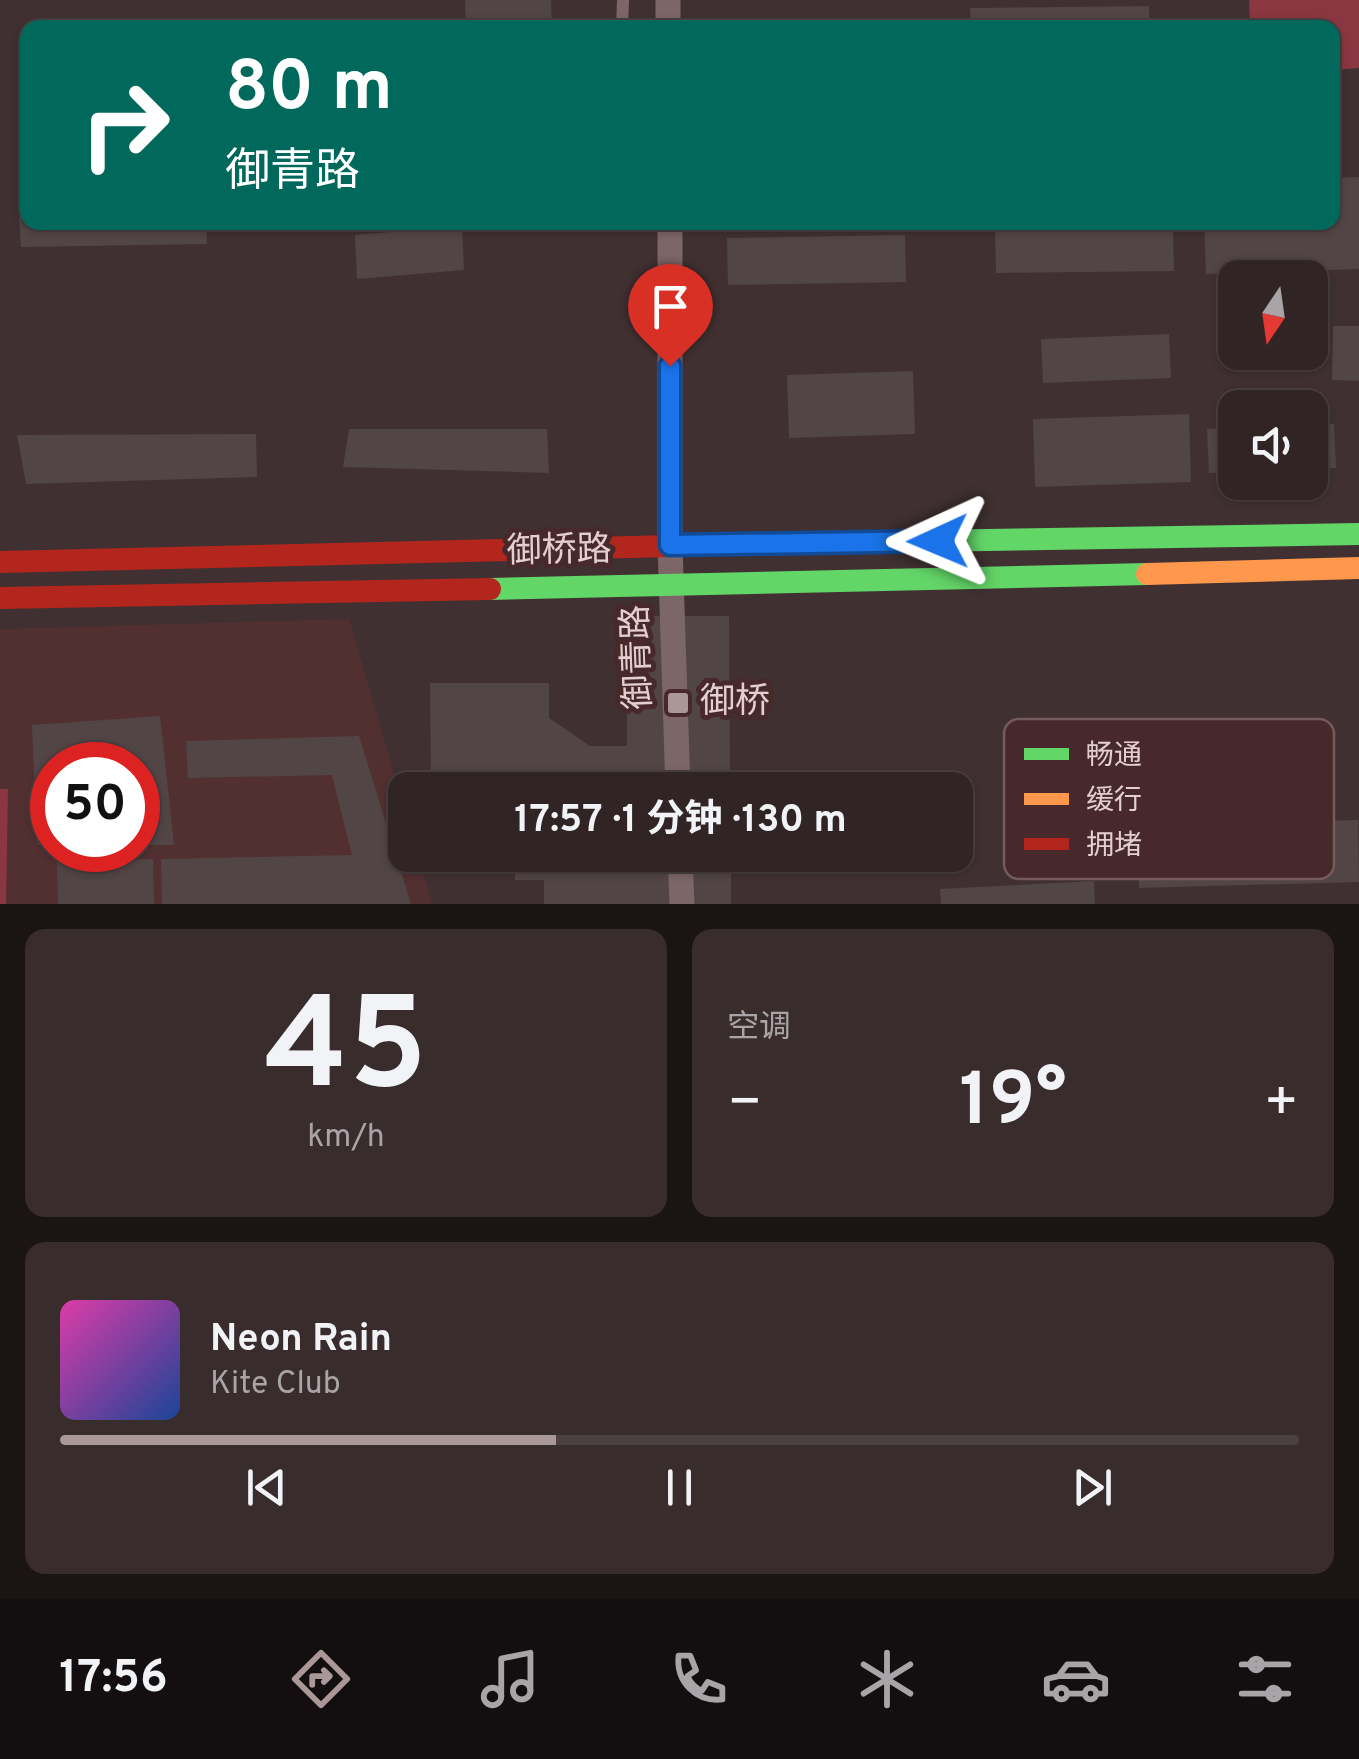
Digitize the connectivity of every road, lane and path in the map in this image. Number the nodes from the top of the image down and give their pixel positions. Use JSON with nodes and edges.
{"nodes":[{"id":1,"x":670,"y":230,"type":"edge"},
{"id":2,"x":1359,"y":534,"type":"edge"},
{"id":3,"x":670,"y":545,"type":"junction"},
{"id":4,"x":0,"y":562,"type":"edge"},
{"id":5,"x":1359,"y":568,"type":"edge"},
{"id":6,"x":672,"y":584,"type":"junction"},
{"id":7,"x":0,"y":598,"type":"edge"},
{"id":8,"x":677,"y":772,"type":"edge"},
{"id":9,"x":681,"y":872,"type":"edge"},
{"id":10,"x":682,"y":904,"type":"edge"}],
"edges":[{"from":1,"to":3,"type":"street","name":"御青路"},
{"from":2,"to":3,"type":"main road","name":"御桥路"},
{"from":3,"to":4,"type":"main road","name":"御桥路"},
{"from":3,"to":6,"type":"street","name":"御青路"},
{"from":5,"to":6,"type":"main road","name":"御桥路"},
{"from":6,"to":7,"type":"main road","name":"御桥路"},
{"from":6,"to":8,"type":"street","name":"御青路"},
{"from":9,"to":10,"type":"street"}]}
